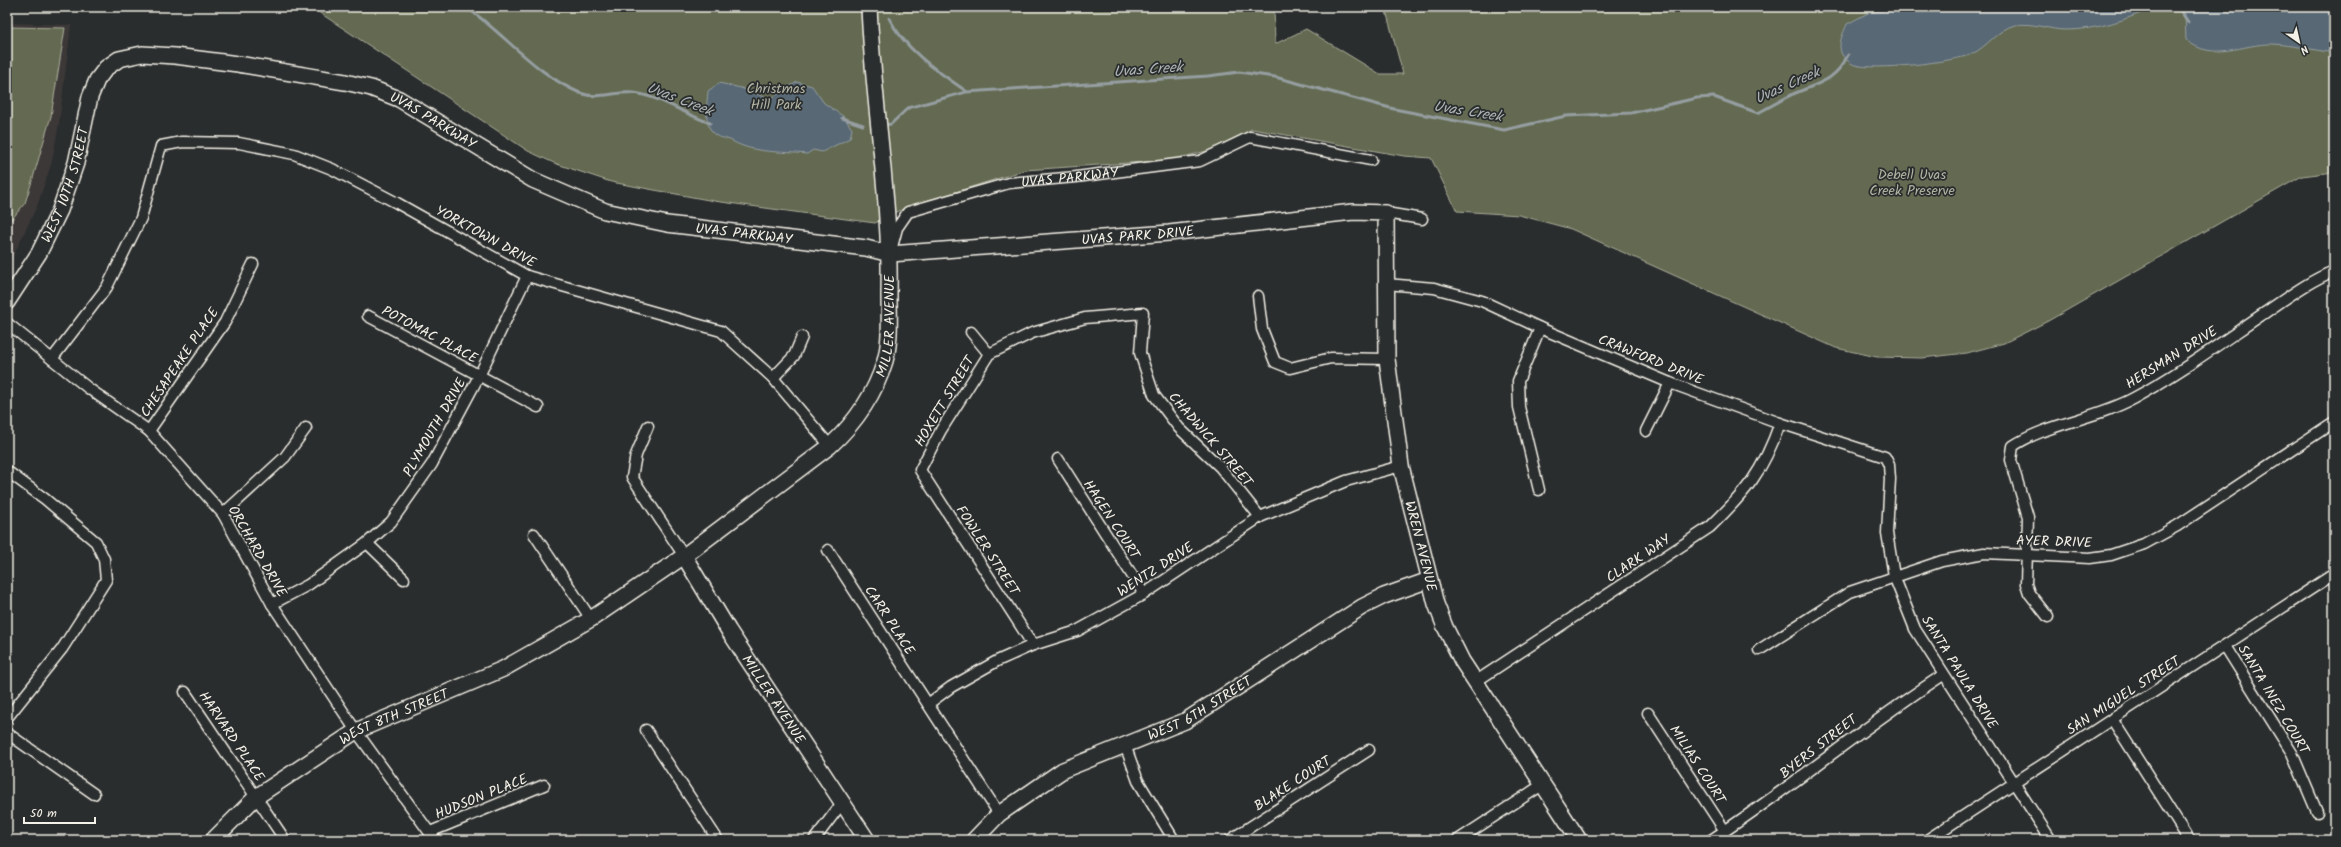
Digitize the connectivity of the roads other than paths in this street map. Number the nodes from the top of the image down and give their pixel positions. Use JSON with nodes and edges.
{"nodes":[{"id":1,"x":869,"y":7,"type":"edge"},
{"id":2,"x":112,"y":63,"type":"joint"},
{"id":3,"x":1371,"y":160,"type":"dead end"},
{"id":4,"x":1386,"y":213,"type":"junction"},
{"id":5,"x":1422,"y":220,"type":"dead end"},
{"id":6,"x":890,"y":254,"type":"junction"},
{"id":7,"x":253,"y":264,"type":"dead end"},
{"id":8,"x":2334,"y":271,"type":"edge"},
{"id":9,"x":526,"y":276,"type":"junction"},
{"id":10,"x":1386,"y":284,"type":"junction"},
{"id":11,"x":1258,"y":296,"type":"dead end"},
{"id":12,"x":7,"y":302,"type":"edge"},
{"id":13,"x":368,"y":316,"type":"dead end"},
{"id":14,"x":7,"y":323,"type":"edge"},
{"id":15,"x":1540,"y":328,"type":"junction"},
{"id":16,"x":971,"y":332,"type":"dead end"},
{"id":17,"x":802,"y":337,"type":"dead end"},
{"id":18,"x":1140,"y":353,"type":"joint"},
{"id":19,"x":989,"y":354,"type":"junction"},
{"id":20,"x":52,"y":359,"type":"junction"},
{"id":21,"x":1387,"y":359,"type":"junction"},
{"id":22,"x":479,"y":376,"type":"junction"},
{"id":23,"x":774,"y":378,"type":"junction"},
{"id":24,"x":1670,"y":383,"type":"junction"},
{"id":25,"x":538,"y":407,"type":"dead end"},
{"id":26,"x":2334,"y":422,"type":"edge"},
{"id":27,"x":1780,"y":423,"type":"junction"},
{"id":28,"x":648,"y":426,"type":"dead end"},
{"id":29,"x":306,"y":428,"type":"dead end"},
{"id":30,"x":149,"y":431,"type":"junction"},
{"id":31,"x":1646,"y":431,"type":"dead end"},
{"id":32,"x":830,"y":446,"type":"junction"},
{"id":33,"x":1058,"y":459,"type":"dead end"},
{"id":34,"x":1401,"y":466,"type":"junction"},
{"id":35,"x":920,"y":470,"type":"joint"},
{"id":36,"x":7,"y":471,"type":"edge"},
{"id":37,"x":1890,"y":479,"type":"joint"},
{"id":38,"x":1539,"y":490,"type":"dead end"},
{"id":39,"x":223,"y":514,"type":"junction"},
{"id":40,"x":1260,"y":517,"type":"junction"},
{"id":41,"x":534,"y":534,"type":"dead end"},
{"id":42,"x":367,"y":543,"type":"junction"},
{"id":43,"x":828,"y":550,"type":"dead end"},
{"id":44,"x":2027,"y":555,"type":"junction"},
{"id":45,"x":684,"y":556,"type":"junction"},
{"id":46,"x":2334,"y":574,"type":"edge"},
{"id":47,"x":1894,"y":576,"type":"junction"},
{"id":48,"x":404,"y":579,"type":"dead end"},
{"id":49,"x":1429,"y":580,"type":"junction"},
{"id":50,"x":1144,"y":594,"type":"junction"},
{"id":51,"x":272,"y":604,"type":"junction"},
{"id":52,"x":2048,"y":617,"type":"dead end"},
{"id":53,"x":592,"y":619,"type":"junction"},
{"id":54,"x":1033,"y":645,"type":"junction"},
{"id":55,"x":2225,"y":646,"type":"junction"},
{"id":56,"x":1760,"y":650,"type":"dead end"},
{"id":57,"x":1943,"y":675,"type":"junction"},
{"id":58,"x":1475,"y":682,"type":"junction"},
{"id":59,"x":185,"y":692,"type":"dead end"},
{"id":60,"x":928,"y":704,"type":"junction"},
{"id":61,"x":1648,"y":713,"type":"dead end"},
{"id":62,"x":7,"y":718,"type":"edge"},
{"id":63,"x":2112,"y":719,"type":"junction"},
{"id":64,"x":646,"y":730,"type":"dead end"},
{"id":65,"x":356,"y":731,"type":"junction"},
{"id":66,"x":7,"y":733,"type":"edge"},
{"id":67,"x":1125,"y":745,"type":"junction"},
{"id":68,"x":1369,"y":750,"type":"dead end"},
{"id":69,"x":2014,"y":783,"type":"junction"},
{"id":70,"x":544,"y":785,"type":"dead end"},
{"id":71,"x":1542,"y":785,"type":"junction"},
{"id":72,"x":94,"y":794,"type":"dead end"},
{"id":73,"x":256,"y":797,"type":"junction"},
{"id":74,"x":842,"y":803,"type":"junction"},
{"id":75,"x":2317,"y":812,"type":"dead end"},
{"id":76,"x":1000,"y":814,"type":"junction"},
{"id":77,"x":1725,"y":831,"type":"junction"},
{"id":78,"x":432,"y":836,"type":"edge"},
{"id":79,"x":213,"y":840,"type":"edge"},
{"id":80,"x":285,"y":840,"type":"edge"},
{"id":81,"x":718,"y":840,"type":"edge"},
{"id":82,"x":814,"y":840,"type":"edge"},
{"id":83,"x":867,"y":840,"type":"edge"},
{"id":84,"x":974,"y":840,"type":"edge"},
{"id":85,"x":1174,"y":840,"type":"edge"},
{"id":86,"x":1230,"y":840,"type":"edge"},
{"id":87,"x":1458,"y":840,"type":"edge"},
{"id":88,"x":1578,"y":840,"type":"edge"},
{"id":89,"x":1711,"y":840,"type":"edge"},
{"id":90,"x":1927,"y":840,"type":"edge"},
{"id":91,"x":2051,"y":840,"type":"edge"},
{"id":92,"x":2189,"y":840,"type":"edge"}],
"edges":[{"from":1,"to":6,"type":"street","name":"MILLER AVENUE"},
{"from":2,"to":6,"type":"street","name":"UVAS PARKWAY"},
{"from":2,"to":12,"type":"street","name":"WEST 10TH STREET"},
{"from":3,"to":6,"type":"street","name":"UVAS PARKWAY"},
{"from":4,"to":5,"type":"street"},
{"from":4,"to":6,"type":"street","name":"UVAS PARK DRIVE"},
{"from":4,"to":10,"type":"street","name":"WREN AVENUE"},
{"from":6,"to":32,"type":"street","name":"MILLER AVENUE"},
{"from":7,"to":30,"type":"street","name":"CHESAPEAKE PLACE"},
{"from":8,"to":44,"type":"street","name":"HERSMAN DRIVE"},
{"from":9,"to":20,"type":"street","name":"YORKTOWN DRIVE"},
{"from":9,"to":22,"type":"street","name":"PLYMOUTH DRIVE"},
{"from":9,"to":23,"type":"street","name":"YORKTOWN DRIVE"},
{"from":10,"to":15,"type":"street","name":"CRAWFORD DRIVE"},
{"from":10,"to":21,"type":"street","name":"WREN AVENUE"},
{"from":11,"to":21,"type":"street"},
{"from":13,"to":22,"type":"street","name":"POTOMAC PLACE"},
{"from":14,"to":20,"type":"street","name":"ORCHARD DRIVE"},
{"from":15,"to":24,"type":"street","name":"CRAWFORD DRIVE"},
{"from":15,"to":38,"type":"street"},
{"from":16,"to":19,"type":"street"},
{"from":17,"to":23,"type":"street"},
{"from":18,"to":19,"type":"street","name":"HOXETT STREET"},
{"from":18,"to":40,"type":"street","name":"CHADWICK STREET"},
{"from":19,"to":35,"type":"street","name":"HOXETT STREET"},
{"from":20,"to":30,"type":"street","name":"ORCHARD DRIVE"},
{"from":21,"to":34,"type":"street","name":"WREN AVENUE"},
{"from":22,"to":25,"type":"street","name":"POTOMAC PLACE"},
{"from":22,"to":42,"type":"street","name":"PLYMOUTH DRIVE"},
{"from":23,"to":32,"type":"street","name":"YORKTOWN DRIVE"},
{"from":24,"to":27,"type":"street","name":"CRAWFORD DRIVE"},
{"from":24,"to":31,"type":"street"},
{"from":26,"to":44,"type":"street","name":"AYER DRIVE"},
{"from":27,"to":37,"type":"street","name":"CRAWFORD DRIVE"},
{"from":27,"to":58,"type":"street","name":"CLARK WAY"},
{"from":28,"to":45,"type":"street"},
{"from":29,"to":39,"type":"street"},
{"from":30,"to":39,"type":"street","name":"ORCHARD DRIVE"},
{"from":32,"to":45,"type":"street","name":"MILLER AVENUE"},
{"from":33,"to":50,"type":"street","name":"HAGEN COURT"},
{"from":34,"to":40,"type":"street","name":"WENTZ DRIVE"},
{"from":34,"to":49,"type":"street","name":"WREN AVENUE"},
{"from":35,"to":54,"type":"street","name":"FOWLER STREET"},
{"from":36,"to":62,"type":"street"},
{"from":37,"to":47,"type":"street","name":"SANTA PAULA DRIVE"},
{"from":39,"to":51,"type":"street","name":"ORCHARD DRIVE"},
{"from":40,"to":50,"type":"street","name":"WENTZ DRIVE"},
{"from":41,"to":53,"type":"street"},
{"from":42,"to":48,"type":"street"},
{"from":42,"to":51,"type":"street","name":"PLYMOUTH DRIVE"},
{"from":43,"to":60,"type":"street","name":"CARR PLACE"},
{"from":44,"to":47,"type":"street","name":"AYER DRIVE"},
{"from":44,"to":52,"type":"street"},
{"from":45,"to":53,"type":"street","name":"MILLER AVENUE"},
{"from":45,"to":74,"type":"street","name":"MILLER AVENUE"},
{"from":46,"to":55,"type":"street","name":"SAN MIGUEL STREET"},
{"from":47,"to":56,"type":"street","name":"AYER DRIVE"},
{"from":47,"to":57,"type":"street","name":"SANTA PAULA DRIVE"},
{"from":49,"to":58,"type":"street","name":"WREN AVENUE"},
{"from":49,"to":67,"type":"street","name":"WEST 6TH STREET"},
{"from":50,"to":54,"type":"street","name":"WENTZ DRIVE"},
{"from":51,"to":65,"type":"street","name":"ORCHARD DRIVE"},
{"from":53,"to":65,"type":"street","name":"WEST 8TH STREET"},
{"from":54,"to":60,"type":"street","name":"WENTZ DRIVE"},
{"from":55,"to":63,"type":"street","name":"SAN MIGUEL STREET"},
{"from":55,"to":75,"type":"street","name":"SANTA INEZ COURT"},
{"from":57,"to":69,"type":"street","name":"SANTA PAULA DRIVE"},
{"from":57,"to":77,"type":"street","name":"BYERS STREET"},
{"from":58,"to":71,"type":"street","name":"WREN AVENUE"},
{"from":59,"to":73,"type":"street","name":"HARVARD PLACE"},
{"from":60,"to":76,"type":"street","name":"CARR PLACE"},
{"from":61,"to":77,"type":"street","name":"MILIAS COURT"},
{"from":63,"to":69,"type":"street","name":"SAN MIGUEL STREET"},
{"from":63,"to":92,"type":"street"},
{"from":64,"to":81,"type":"street"},
{"from":65,"to":73,"type":"street","name":"WEST 8TH STREET"},
{"from":65,"to":78,"type":"street","name":"ORCHARD DRIVE"},
{"from":66,"to":72,"type":"street"},
{"from":67,"to":76,"type":"street","name":"WEST 6TH STREET"},
{"from":67,"to":85,"type":"street"},
{"from":68,"to":86,"type":"street","name":"BLAKE COURT"},
{"from":69,"to":90,"type":"street","name":"SAN MIGUEL STREET"},
{"from":69,"to":91,"type":"street","name":"SANTA PAULA DRIVE"},
{"from":70,"to":78,"type":"street","name":"HUDSON PLACE"},
{"from":71,"to":87,"type":"street"},
{"from":71,"to":88,"type":"street","name":"WREN AVENUE"},
{"from":73,"to":79,"type":"street","name":"WEST 8TH STREET"},
{"from":73,"to":80,"type":"street","name":"HARVARD PLACE"},
{"from":74,"to":82,"type":"street"},
{"from":74,"to":83,"type":"street","name":"MILLER AVENUE"},
{"from":76,"to":84,"type":"street","name":"WEST 6TH STREET"},
{"from":77,"to":89,"type":"street","name":"BYERS STREET"}]}
